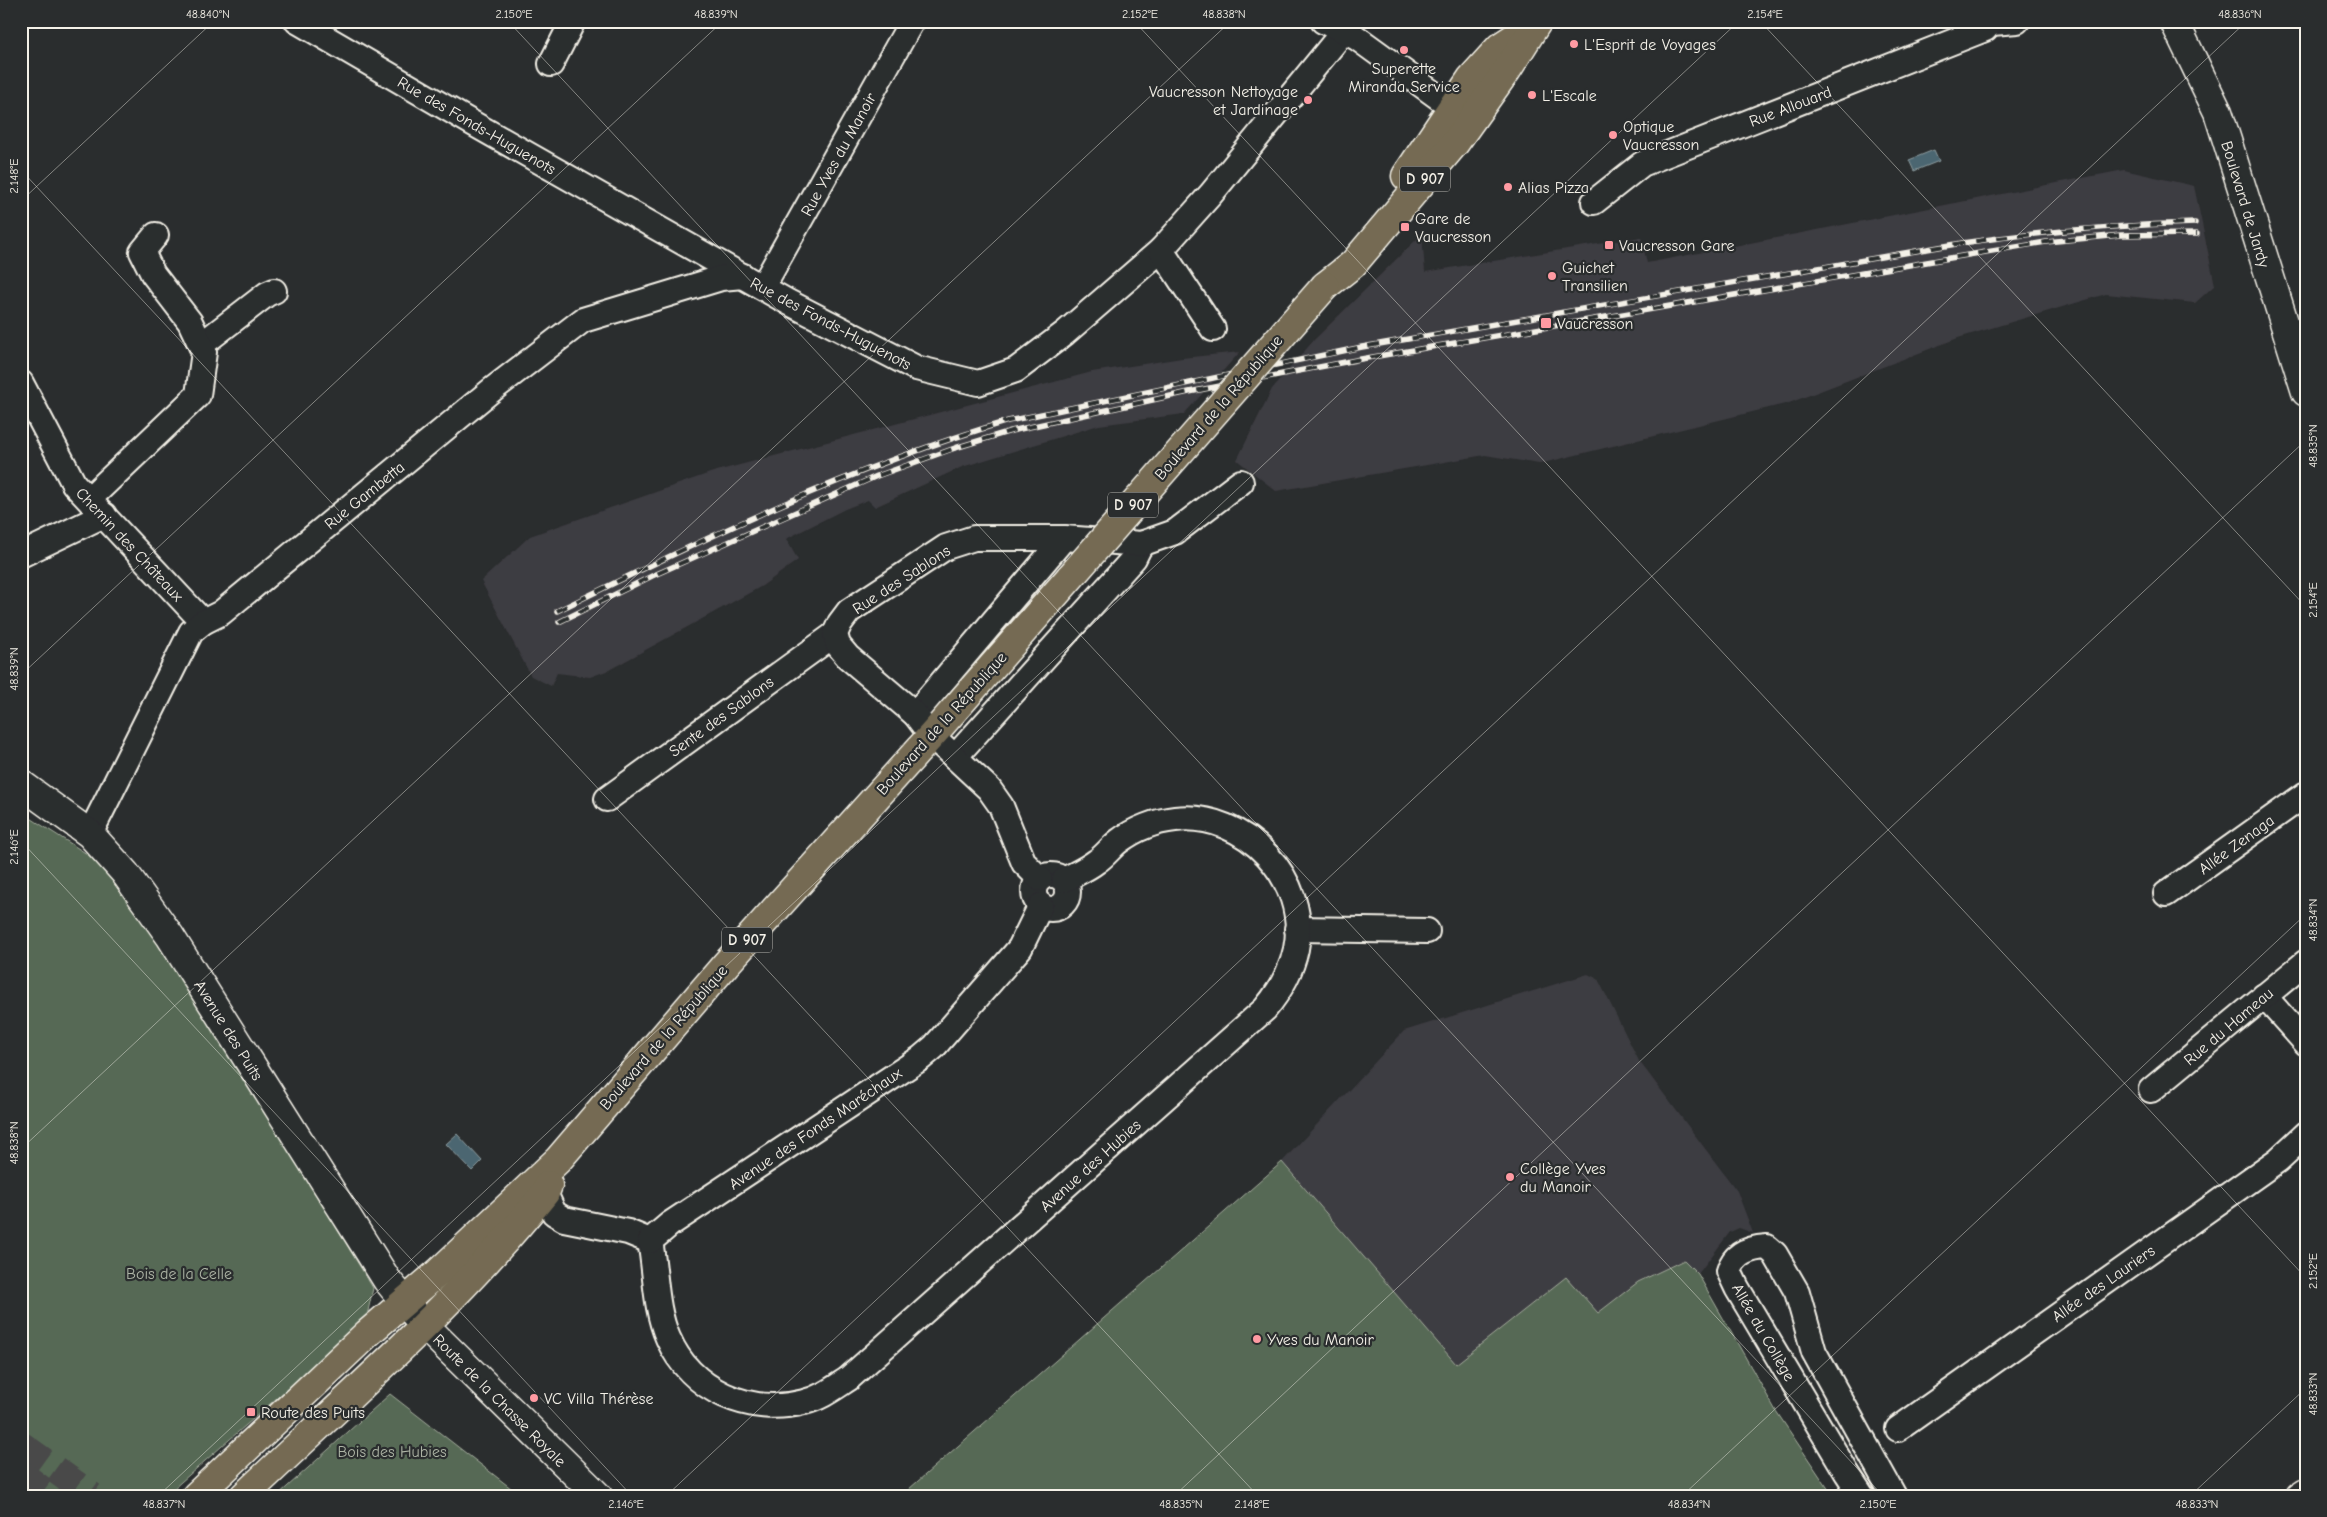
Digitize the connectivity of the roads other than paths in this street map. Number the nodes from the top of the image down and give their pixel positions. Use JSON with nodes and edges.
{"nodes":[{"id":1,"x":297,"y":21,"type":"edge"},
{"id":2,"x":573,"y":21,"type":"edge"},
{"id":3,"x":912,"y":21,"type":"edge"},
{"id":4,"x":1323,"y":21,"type":"edge"},
{"id":5,"x":2018,"y":21,"type":"edge"},
{"id":6,"x":2174,"y":21,"type":"edge"},
{"id":7,"x":1537,"y":22,"type":"edge"},
{"id":8,"x":1992,"y":22,"type":"edge"},
{"id":9,"x":1348,"y":27,"type":"edge"},
{"id":10,"x":551,"y":64,"type":"dead end"},
{"id":11,"x":1483,"y":103,"type":"junction"},
{"id":12,"x":1452,"y":107,"type":"junction"},
{"id":13,"x":1455,"y":142,"type":"junction"},
{"id":14,"x":1594,"y":202,"type":"dead end"},
{"id":15,"x":156,"y":235,"type":"dead end"},
{"id":16,"x":1161,"y":250,"type":"junction"},
{"id":17,"x":753,"y":281,"type":"junction"},
{"id":18,"x":1325,"y":286,"type":"junction"},
{"id":19,"x":274,"y":291,"type":"dead end"},
{"id":20,"x":1213,"y":329,"type":"dead end"},
{"id":21,"x":201,"y":345,"type":"junction"},
{"id":22,"x":21,"y":383,"type":"edge"},
{"id":23,"x":2306,"y":392,"type":"edge"},
{"id":24,"x":1241,"y":482,"type":"dead end"},
{"id":25,"x":96,"y":507,"type":"junction"},
{"id":26,"x":1064,"y":538,"type":"junction"},
{"id":27,"x":1142,"y":544,"type":"junction"},
{"id":28,"x":21,"y":555,"type":"edge"},
{"id":29,"x":203,"y":622,"type":"junction"},
{"id":30,"x":835,"y":634,"type":"junction"},
{"id":31,"x":929,"y":725,"type":"junction"},
{"id":32,"x":955,"y":757,"type":"junction"},
{"id":33,"x":21,"y":784,"type":"edge"},
{"id":34,"x":2306,"y":794,"type":"edge"},
{"id":35,"x":607,"y":799,"type":"dead end"},
{"id":36,"x":90,"y":834,"type":"junction"},
{"id":37,"x":1040,"y":879,"type":"junction"},
{"id":38,"x":1064,"y":880,"type":"junction"},
{"id":39,"x":2166,"y":894,"type":"dead end"},
{"id":40,"x":1041,"y":905,"type":"junction"},
{"id":41,"x":1297,"y":929,"type":"junction"},
{"id":42,"x":1427,"y":931,"type":"dead end"},
{"id":43,"x":2306,"y":962,"type":"edge"},
{"id":44,"x":2264,"y":996,"type":"junction"},
{"id":45,"x":2306,"y":1043,"type":"edge"},
{"id":46,"x":2151,"y":1090,"type":"dead end"},
{"id":47,"x":2306,"y":1134,"type":"edge"},
{"id":48,"x":558,"y":1160,"type":"junction"},
{"id":49,"x":545,"y":1193,"type":"junction"},
{"id":50,"x":650,"y":1241,"type":"junction"},
{"id":51,"x":405,"y":1303,"type":"junction"},
{"id":52,"x":424,"y":1325,"type":"junction"},
{"id":53,"x":1898,"y":1429,"type":"dead end"},
{"id":54,"x":2306,"y":1492,"type":"edge"},
{"id":55,"x":196,"y":1496,"type":"edge"},
{"id":56,"x":244,"y":1496,"type":"edge"},
{"id":57,"x":598,"y":1496,"type":"edge"},
{"id":58,"x":1862,"y":1496,"type":"edge"},
{"id":59,"x":1894,"y":1496,"type":"edge"},
{"id":60,"x":2300,"y":1496,"type":"edge"}],
"edges":[{"from":1,"to":17,"type":"street","name":"Rue des Fonds-Huguenots"},
{"from":2,"to":10,"type":"street"},
{"from":3,"to":17,"type":"street","name":"Rue Yves du Manoir"},
{"from":4,"to":9,"type":"street"},
{"from":5,"to":8,"type":"street"},
{"from":6,"to":23,"type":"street","name":"Boulevard de Jardy"},
{"from":7,"to":11,"type":"main road","name":"Boulevard de la République","number":"D 907"},
{"from":7,"to":12,"type":"main road","name":"Boulevard de la République","number":"D 907"},
{"from":8,"to":14,"type":"street","name":"Rue Allouard"},
{"from":9,"to":12,"type":"street"},
{"from":9,"to":16,"type":"street","name":"Rue des Fonds-Huguenots"},
{"from":11,"to":12,"type":"street"},
{"from":11,"to":13,"type":"main road","name":"Boulevard de la République","number":"D 907"},
{"from":12,"to":13,"type":"street"},
{"from":12,"to":18,"type":"main road","name":"Boulevard de la République","number":"D 907"},
{"from":13,"to":18,"type":"main road","name":"Boulevard de la République","number":"D 907"},
{"from":15,"to":21,"type":"street"},
{"from":16,"to":17,"type":"street","name":"Rue des Fonds-Huguenots"},
{"from":16,"to":20,"type":"street"},
{"from":17,"to":29,"type":"street","name":"Rue Gambetta"},
{"from":18,"to":31,"type":"main road","name":"Boulevard de la République","number":"D 907","bridge":true},
{"from":19,"to":21,"type":"street"},
{"from":21,"to":25,"type":"street"},
{"from":22,"to":25,"type":"street","name":"Chemin des Châteaux"},
{"from":24,"to":27,"type":"street"},
{"from":25,"to":28,"type":"street"},
{"from":25,"to":29,"type":"street","name":"Chemin des Châteaux"},
{"from":26,"to":27,"type":"street","name":"Rue des Sablons"},
{"from":26,"to":30,"type":"street","name":"Rue des Sablons"},
{"from":26,"to":31,"type":"street"},
{"from":27,"to":32,"type":"street"},
{"from":29,"to":36,"type":"street","name":"Rue Gambetta"},
{"from":30,"to":31,"type":"street"},
{"from":30,"to":35,"type":"street","name":"Sente des Sablons"},
{"from":31,"to":32,"type":"street"},
{"from":31,"to":48,"type":"main road","name":"Boulevard de la République","number":"D 907"},
{"from":32,"to":37,"type":"street"},
{"from":33,"to":36,"type":"street","name":"Avenue des Puits"},
{"from":34,"to":39,"type":"street","name":"Allée Zenaga"},
{"from":36,"to":51,"type":"street","name":"Avenue des Puits"},
{"from":37,"to":38,"type":"street"},
{"from":37,"to":40,"type":"street"},
{"from":38,"to":40,"type":"street"},
{"from":38,"to":41,"type":"street","name":"Avenue des Hubies"},
{"from":40,"to":50,"type":"street","name":"Avenue des Fonds Maréchaux"},
{"from":41,"to":42,"type":"street"},
{"from":41,"to":50,"type":"street","name":"Avenue des Hubies"},
{"from":43,"to":44,"type":"street","name":"Rue du Hameau"},
{"from":44,"to":45,"type":"street"},
{"from":44,"to":46,"type":"street","name":"Rue du Hameau"},
{"from":47,"to":53,"type":"street","name":"Allée des Lauriers"},
{"from":48,"to":49,"type":"main road","name":"Boulevard de la République","number":"D 907"},
{"from":48,"to":51,"type":"main road","name":"Boulevard de la République","number":"D 907"},
{"from":49,"to":50,"type":"street"},
{"from":49,"to":52,"type":"main road","name":"Boulevard de la République","number":"D 907"},
{"from":51,"to":52,"type":"street","name":"Avenue des Puits"},
{"from":51,"to":55,"type":"main road","name":"Boulevard de la République"},
{"from":52,"to":56,"type":"main road","name":"Boulevard de la République"},
{"from":52,"to":57,"type":"street","name":"Route de la Chasse Royale"},
{"from":54,"to":60,"type":"street"},
{"from":58,"to":59,"type":"street","name":"Allée du Collège"}]}
